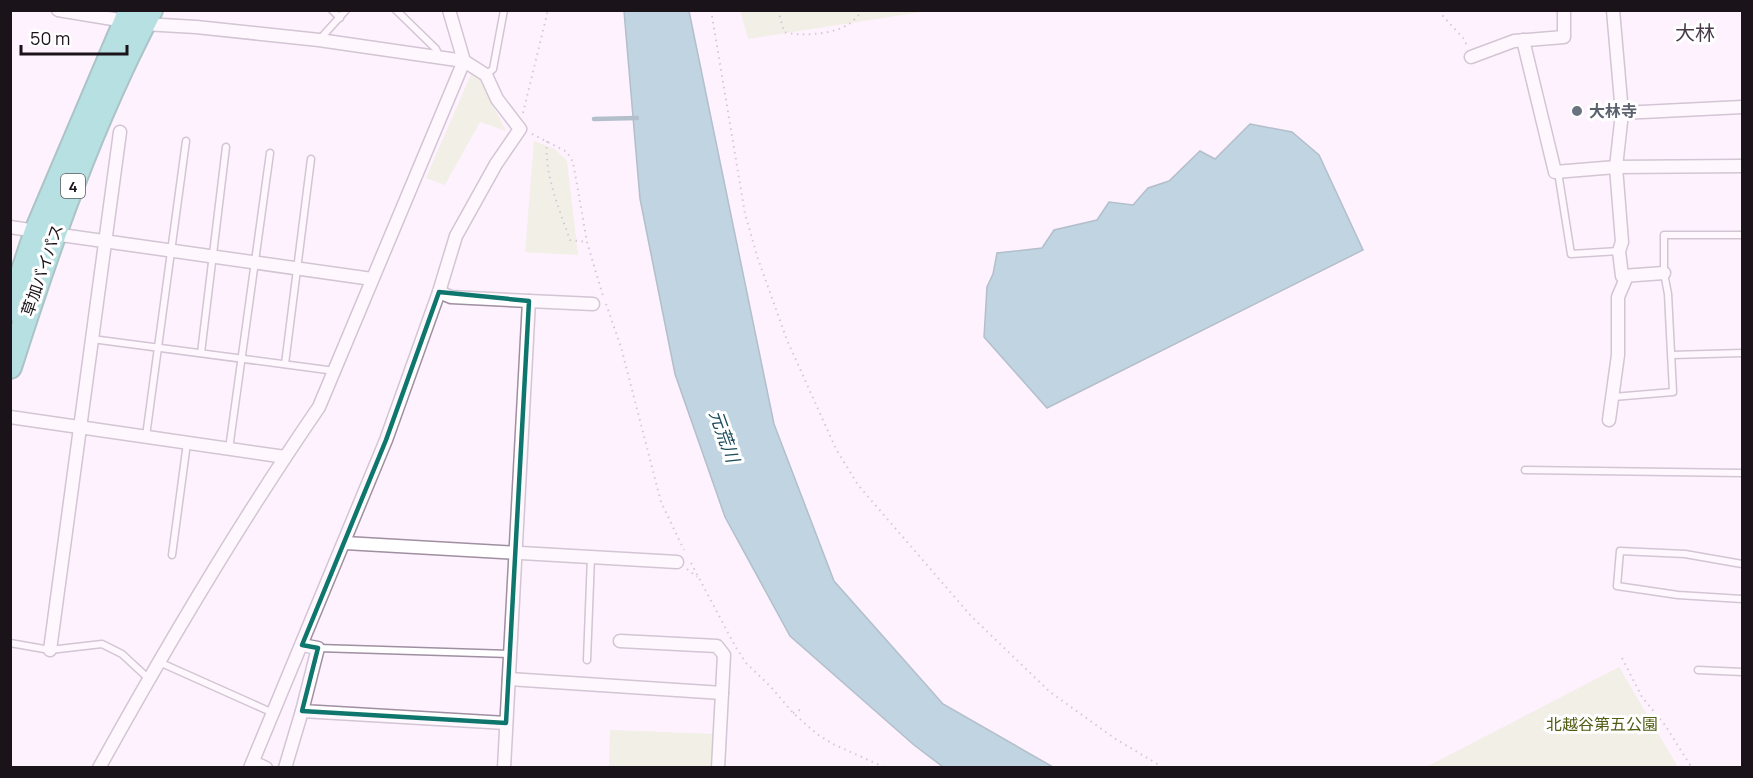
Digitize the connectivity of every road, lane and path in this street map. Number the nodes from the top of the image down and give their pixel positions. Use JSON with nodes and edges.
{"nodes":[{"id":1,"x":58,"y":10,"type":"edge"},
{"id":2,"x":332,"y":10,"type":"edge"},
{"id":3,"x":346,"y":10,"type":"edge"},
{"id":4,"x":396,"y":10,"type":"edge"},
{"id":5,"x":449,"y":10,"type":"edge"},
{"id":6,"x":504,"y":10,"type":"edge"},
{"id":7,"x":548,"y":10,"type":"edge"},
{"id":8,"x":711,"y":10,"type":"edge"},
{"id":9,"x":778,"y":10,"type":"edge"},
{"id":10,"x":862,"y":10,"type":"edge"},
{"id":11,"x":1440,"y":10,"type":"edge"},
{"id":12,"x":1563,"y":10,"type":"edge"},
{"id":13,"x":1613,"y":10,"type":"edge"},
{"id":14,"x":137,"y":16,"type":"edge"},
{"id":15,"x":340,"y":18,"type":"junction"},
{"id":16,"x":319,"y":40,"type":"junction"},
{"id":17,"x":1523,"y":40,"type":"junction"},
{"id":18,"x":1471,"y":57,"type":"joint"},
{"id":19,"x":440,"y":59,"type":"junction"},
{"id":20,"x":464,"y":62,"type":"junction"},
{"id":21,"x":486,"y":75,"type":"junction"},
{"id":22,"x":1743,"y":107,"type":"edge"},
{"id":23,"x":1622,"y":113,"type":"junction"},
{"id":24,"x":520,"y":129,"type":"junction"},
{"id":25,"x":120,"y":132,"type":"dead end"},
{"id":26,"x":547,"y":140,"type":"junction"},
{"id":27,"x":186,"y":141,"type":"dead end"},
{"id":28,"x":226,"y":147,"type":"dead end"},
{"id":29,"x":270,"y":153,"type":"dead end"},
{"id":30,"x":311,"y":159,"type":"dead end"},
{"id":31,"x":1616,"y":166,"type":"junction"},
{"id":32,"x":1743,"y":166,"type":"edge"},
{"id":33,"x":1558,"y":172,"type":"junction"},
{"id":34,"x":10,"y":227,"type":"edge"},
{"id":35,"x":45,"y":232,"type":"junction"},
{"id":36,"x":1743,"y":235,"type":"edge"},
{"id":37,"x":104,"y":241,"type":"junction"},
{"id":38,"x":587,"y":242,"type":"junction"},
{"id":39,"x":171,"y":251,"type":"junction"},
{"id":40,"x":1619,"y":251,"type":"junction"},
{"id":41,"x":213,"y":257,"type":"junction"},
{"id":42,"x":255,"y":263,"type":"junction"},
{"id":43,"x":297,"y":269,"type":"junction"},
{"id":44,"x":1664,"y":273,"type":"junction"},
{"id":45,"x":1627,"y":276,"type":"junction"},
{"id":46,"x":372,"y":279,"type":"junction"},
{"id":47,"x":439,"y":292,"type":"junction"},
{"id":48,"x":529,"y":301,"type":"junction"},
{"id":49,"x":593,"y":304,"type":"dead end"},
{"id":50,"x":10,"y":310,"type":"edge"},
{"id":51,"x":92,"y":339,"type":"junction"},
{"id":52,"x":158,"y":348,"type":"junction"},
{"id":53,"x":201,"y":353,"type":"junction"},
{"id":54,"x":1743,"y":353,"type":"edge"},
{"id":55,"x":1672,"y":355,"type":"junction"},
{"id":56,"x":242,"y":358,"type":"junction"},
{"id":57,"x":285,"y":364,"type":"junction"},
{"id":58,"x":10,"y":367,"type":"edge"},
{"id":59,"x":335,"y":371,"type":"junction"},
{"id":60,"x":1611,"y":398,"type":"junction"},
{"id":61,"x":10,"y":417,"type":"edge"},
{"id":62,"x":1609,"y":420,"type":"dead end"},
{"id":63,"x":80,"y":427,"type":"junction"},
{"id":64,"x":146,"y":437,"type":"junction"},
{"id":65,"x":187,"y":443,"type":"junction"},
{"id":66,"x":229,"y":449,"type":"junction"},
{"id":67,"x":285,"y":457,"type":"junction"},
{"id":68,"x":1525,"y":470,"type":"dead end"},
{"id":69,"x":1743,"y":473,"type":"edge"},
{"id":70,"x":345,"y":543,"type":"junction"},
{"id":71,"x":515,"y":552,"type":"junction"},
{"id":72,"x":172,"y":555,"type":"dead end"},
{"id":73,"x":591,"y":556,"type":"junction"},
{"id":74,"x":677,"y":562,"type":"dead end"},
{"id":75,"x":1743,"y":564,"type":"edge"},
{"id":76,"x":1743,"y":599,"type":"edge"},
{"id":77,"x":620,"y":641,"type":"dead end"},
{"id":78,"x":10,"y":643,"type":"edge"},
{"id":79,"x":302,"y":645,"type":"junction"},
{"id":80,"x":318,"y":648,"type":"junction"},
{"id":81,"x":50,"y":650,"type":"junction"},
{"id":82,"x":510,"y":654,"type":"junction"},
{"id":83,"x":1622,"y":658,"type":"dead end"},
{"id":84,"x":587,"y":660,"type":"dead end"},
{"id":85,"x":159,"y":662,"type":"junction"},
{"id":86,"x":1698,"y":670,"type":"dead end"},
{"id":87,"x":1743,"y":672,"type":"edge"},
{"id":88,"x":149,"y":679,"type":"junction"},
{"id":89,"x":508,"y":679,"type":"junction"},
{"id":90,"x":722,"y":693,"type":"junction"},
{"id":91,"x":804,"y":708,"type":"dead end"},
{"id":92,"x":302,"y":711,"type":"junction"},
{"id":93,"x":273,"y":713,"type":"junction"},
{"id":94,"x":793,"y":713,"type":"junction"},
{"id":95,"x":506,"y":723,"type":"junction"},
{"id":96,"x":252,"y":765,"type":"edge"},
{"id":97,"x":99,"y":768,"type":"edge"},
{"id":98,"x":266,"y":768,"type":"edge"},
{"id":99,"x":285,"y":768,"type":"edge"},
{"id":100,"x":504,"y":768,"type":"edge"},
{"id":101,"x":718,"y":768,"type":"edge"},
{"id":102,"x":886,"y":768,"type":"edge"},
{"id":103,"x":1164,"y":768,"type":"edge"},
{"id":104,"x":1692,"y":768,"type":"edge"}],
"edges":[{"from":1,"to":14,"type":"street"},
{"from":2,"to":15,"type":"lane"},
{"from":3,"to":15,"type":"lane"},
{"from":4,"to":19,"type":"lane"},
{"from":5,"to":20,"type":"street"},
{"from":6,"to":21,"type":"lane"},
{"from":7,"to":24,"type":"path"},
{"from":8,"to":103,"type":"path"},
{"from":9,"to":10,"type":"path"},
{"from":11,"to":18,"type":"path"},
{"from":12,"to":17,"type":"street"},
{"from":13,"to":23,"type":"street"},
{"from":14,"to":16,"type":"street"},
{"from":14,"to":35,"type":"highway","name":"草加バイパス","number":"4"},
{"from":15,"to":16,"type":"lane"},
{"from":16,"to":19,"type":"street"},
{"from":17,"to":18,"type":"street"},
{"from":17,"to":33,"type":"street"},
{"from":19,"to":20,"type":"street"},
{"from":20,"to":21,"type":"street"},
{"from":20,"to":46,"type":"street"},
{"from":21,"to":24,"type":"street"},
{"from":22,"to":23,"type":"street"},
{"from":23,"to":31,"type":"street"},
{"from":24,"to":26,"type":"path"},
{"from":24,"to":47,"type":"street"},
{"from":25,"to":37,"type":"street"},
{"from":26,"to":38,"type":"path"},
{"from":26,"to":38,"type":"path"},
{"from":27,"to":39,"type":"lane"},
{"from":28,"to":41,"type":"lane"},
{"from":29,"to":42,"type":"lane"},
{"from":30,"to":43,"type":"lane"},
{"from":31,"to":32,"type":"street"},
{"from":31,"to":33,"type":"street"},
{"from":31,"to":40,"type":"street"},
{"from":33,"to":40,"type":"lane"},
{"from":34,"to":35,"type":"street"},
{"from":35,"to":37,"type":"street"},
{"from":35,"to":50,"type":"highway","name":"草加バイパス","number":"4"},
{"from":35,"to":58,"type":"highway","name":"草加バイパス","number":"4"},
{"from":36,"to":44,"type":"lane"},
{"from":37,"to":39,"type":"street"},
{"from":37,"to":51,"type":"street"},
{"from":38,"to":94,"type":"path"},
{"from":39,"to":41,"type":"street"},
{"from":39,"to":52,"type":"lane"},
{"from":40,"to":45,"type":"street"},
{"from":41,"to":42,"type":"street"},
{"from":41,"to":53,"type":"lane"},
{"from":42,"to":43,"type":"street"},
{"from":42,"to":56,"type":"lane"},
{"from":43,"to":46,"type":"street"},
{"from":43,"to":57,"type":"lane"},
{"from":44,"to":45,"type":"street"},
{"from":44,"to":55,"type":"lane"},
{"from":45,"to":60,"type":"street"},
{"from":46,"to":59,"type":"street"},
{"from":47,"to":48,"type":"street"},
{"from":47,"to":70,"type":"street"},
{"from":48,"to":49,"type":"street"},
{"from":48,"to":71,"type":"street"},
{"from":51,"to":52,"type":"lane"},
{"from":51,"to":63,"type":"street"},
{"from":52,"to":53,"type":"lane"},
{"from":52,"to":64,"type":"lane"},
{"from":53,"to":56,"type":"lane"},
{"from":54,"to":55,"type":"lane"},
{"from":55,"to":60,"type":"lane"},
{"from":56,"to":57,"type":"lane"},
{"from":56,"to":66,"type":"lane"},
{"from":57,"to":59,"type":"lane"},
{"from":59,"to":67,"type":"street"},
{"from":60,"to":62,"type":"street"},
{"from":61,"to":63,"type":"street"},
{"from":63,"to":64,"type":"street"},
{"from":63,"to":81,"type":"street"},
{"from":64,"to":65,"type":"street"},
{"from":65,"to":66,"type":"street"},
{"from":65,"to":72,"type":"lane"},
{"from":66,"to":67,"type":"street"},
{"from":67,"to":85,"type":"street"},
{"from":68,"to":69,"type":"lane"},
{"from":70,"to":71,"type":"street"},
{"from":70,"to":79,"type":"street"},
{"from":71,"to":73,"type":"street"},
{"from":71,"to":82,"type":"street"},
{"from":73,"to":74,"type":"street"},
{"from":73,"to":84,"type":"lane"},
{"from":75,"to":76,"type":"lane"},
{"from":77,"to":90,"type":"street"},
{"from":78,"to":81,"type":"lane"},
{"from":79,"to":80,"type":"street"},
{"from":79,"to":93,"type":"street"},
{"from":80,"to":82,"type":"lane"},
{"from":80,"to":92,"type":"street"},
{"from":81,"to":88,"type":"lane"},
{"from":82,"to":89,"type":"street"},
{"from":83,"to":104,"type":"path"},
{"from":85,"to":88,"type":"street"},
{"from":85,"to":93,"type":"lane"},
{"from":86,"to":87,"type":"lane"},
{"from":88,"to":97,"type":"street"},
{"from":89,"to":90,"type":"street"},
{"from":89,"to":95,"type":"street"},
{"from":90,"to":101,"type":"street"},
{"from":91,"to":94,"type":"path"},
{"from":92,"to":95,"type":"street"},
{"from":92,"to":99,"type":"street"},
{"from":93,"to":96,"type":"street"},
{"from":94,"to":102,"type":"path"},
{"from":95,"to":100,"type":"street"},
{"from":96,"to":98,"type":"street"}]}
